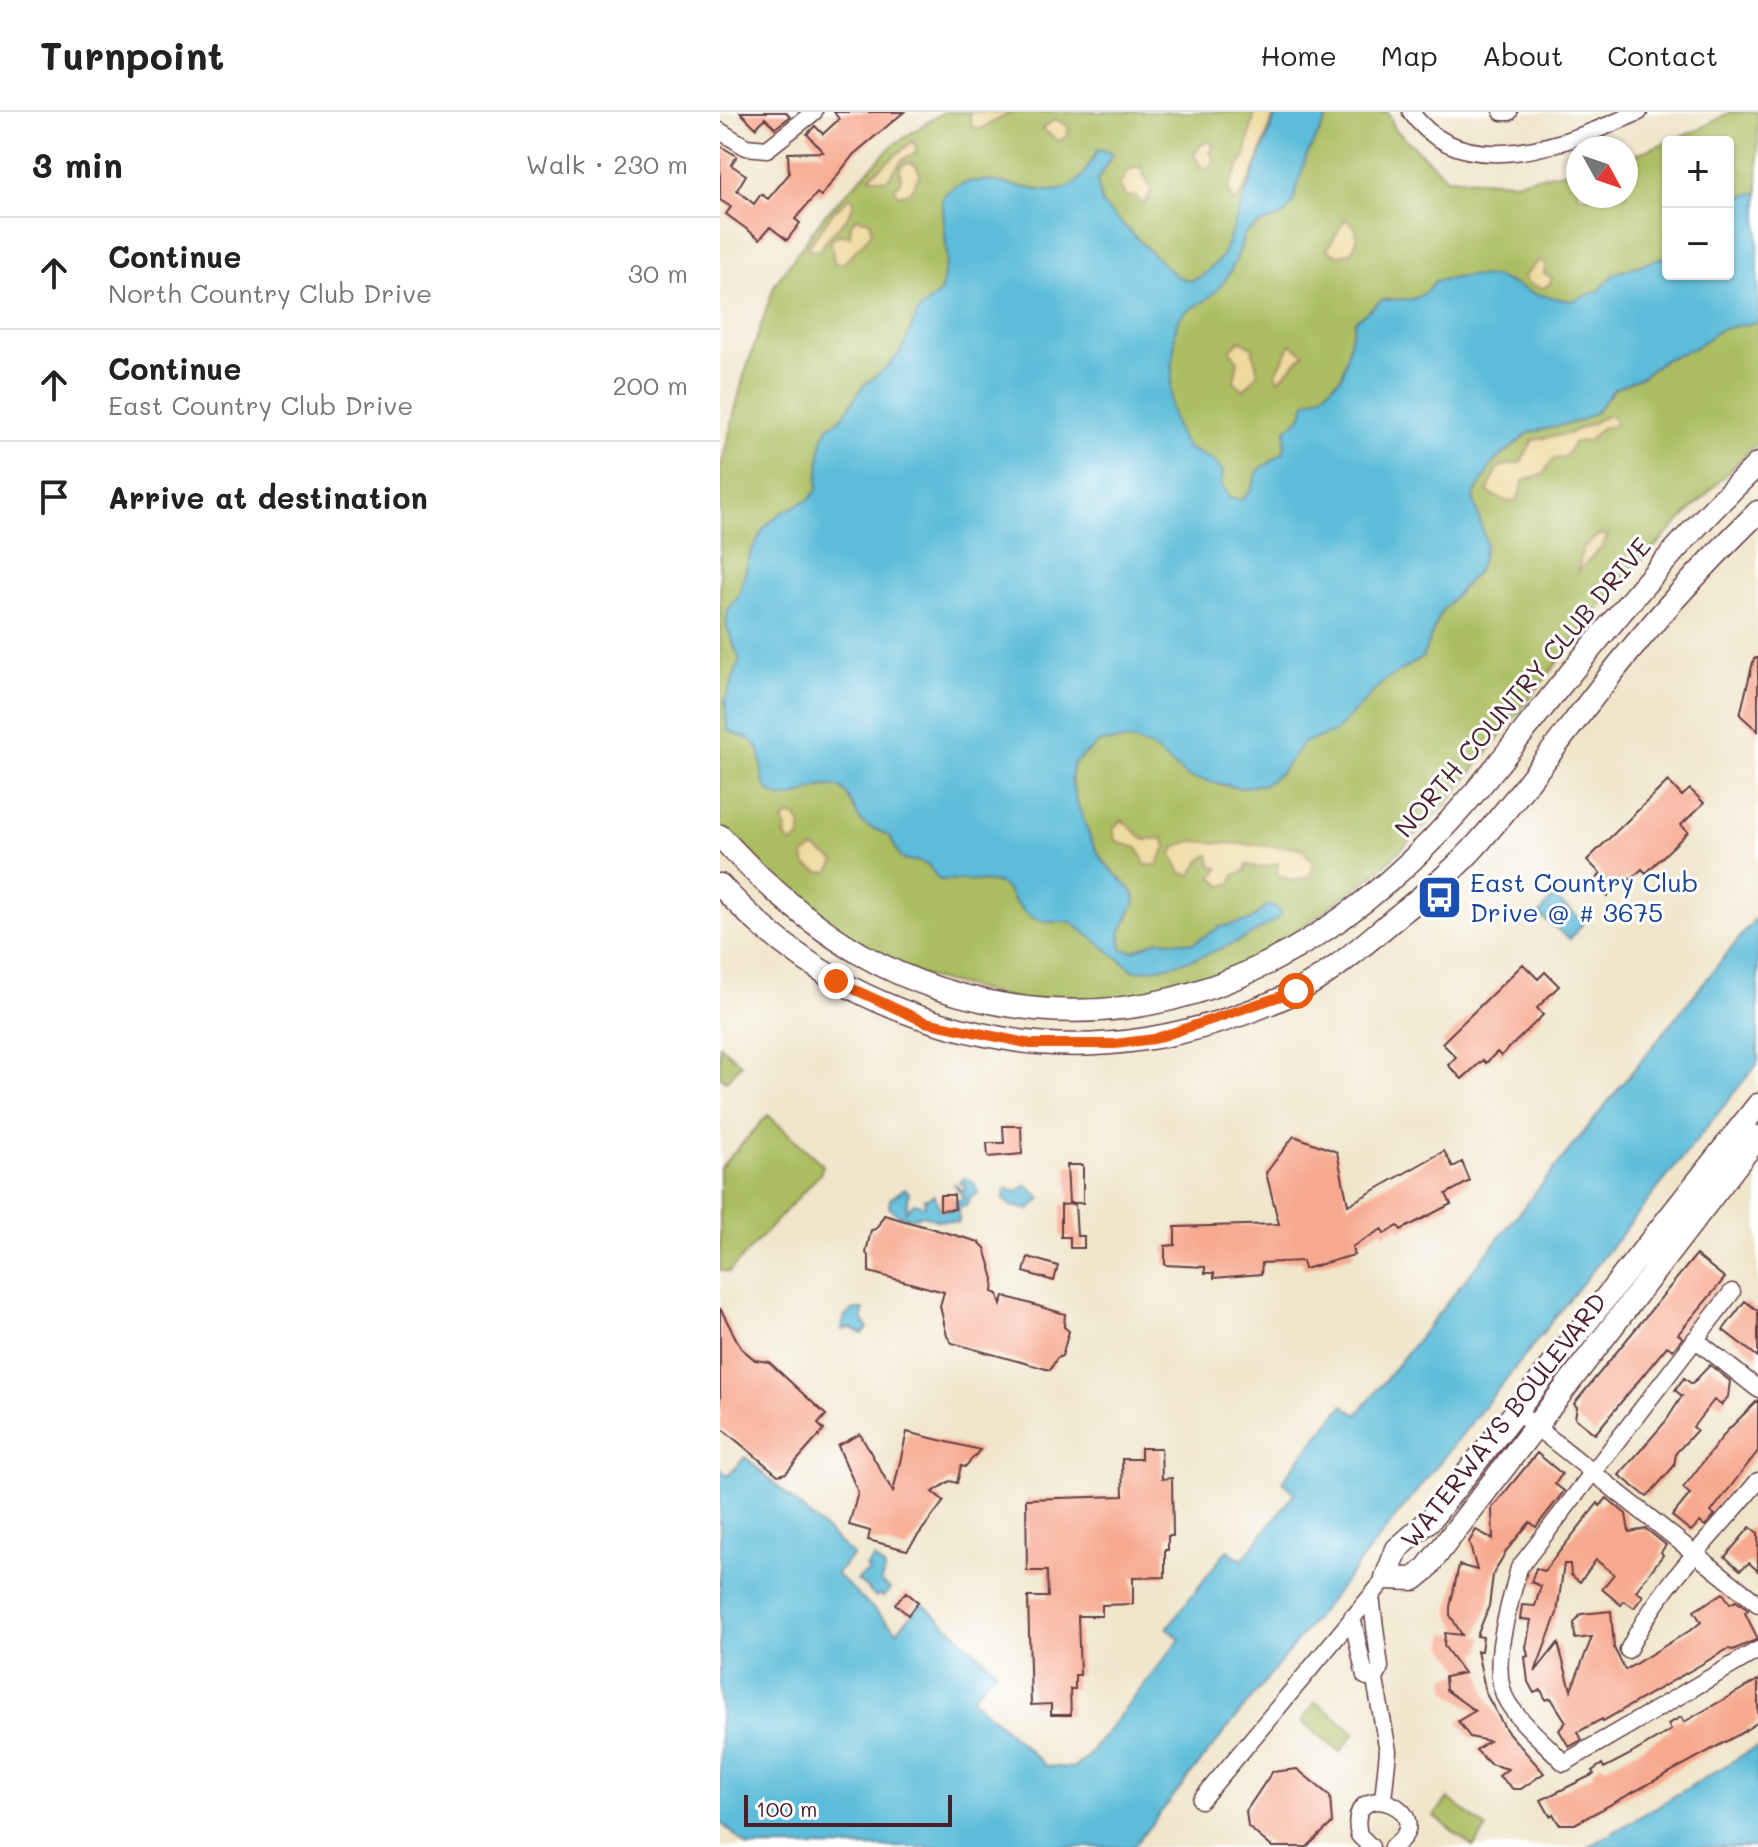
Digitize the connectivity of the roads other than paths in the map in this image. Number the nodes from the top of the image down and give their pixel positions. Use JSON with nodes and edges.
{"nodes":[{"id":1,"x":814,"y":112,"type":"edge"},
{"id":2,"x":1411,"y":112,"type":"edge"},
{"id":3,"x":1502,"y":112,"type":"edge"},
{"id":4,"x":1509,"y":112,"type":"edge"},
{"id":5,"x":1639,"y":112,"type":"edge"},
{"id":6,"x":720,"y":131,"type":"edge"},
{"id":7,"x":1758,"y":464,"type":"edge"},
{"id":8,"x":1758,"y":512,"type":"edge"},
{"id":9,"x":1596,"y":643,"type":"junction"},
{"id":10,"x":1621,"y":664,"type":"junction"},
{"id":11,"x":1452,"y":818,"type":"junction"},
{"id":12,"x":1479,"y":843,"type":"junction"},
{"id":13,"x":723,"y":846,"type":"edge"},
{"id":14,"x":720,"y":885,"type":"edge"},
{"id":15,"x":1234,"y":981,"type":"junction"},
{"id":16,"x":952,"y":995,"type":"junction"},
{"id":17,"x":1110,"y":1010,"type":"junction"},
{"id":18,"x":1241,"y":1012,"type":"junction"},
{"id":19,"x":944,"y":1027,"type":"junction"},
{"id":20,"x":1115,"y":1044,"type":"junction"},
{"id":21,"x":1758,"y":1105,"type":"edge"},
{"id":22,"x":1758,"y":1137,"type":"edge"},
{"id":23,"x":1732,"y":1292,"type":"dead end"},
{"id":24,"x":1695,"y":1339,"type":"junction"},
{"id":25,"x":1758,"y":1389,"type":"edge"},
{"id":26,"x":1516,"y":1411,"type":"junction"},
{"id":27,"x":1535,"y":1425,"type":"junction"},
{"id":28,"x":1590,"y":1471,"type":"junction"},
{"id":29,"x":1758,"y":1481,"type":"edge"},
{"id":30,"x":1694,"y":1550,"type":"junction"},
{"id":31,"x":1386,"y":1578,"type":"junction"},
{"id":32,"x":1371,"y":1596,"type":"junction"},
{"id":33,"x":1758,"y":1604,"type":"edge"},
{"id":34,"x":1352,"y":1617,"type":"junction"},
{"id":35,"x":1628,"y":1650,"type":"dead end"},
{"id":36,"x":1758,"y":1650,"type":"edge"},
{"id":37,"x":1375,"y":1680,"type":"junction"},
{"id":38,"x":1201,"y":1800,"type":"dead end"},
{"id":39,"x":1383,"y":1800,"type":"junction"},
{"id":40,"x":1371,"y":1847,"type":"edge"},
{"id":41,"x":1392,"y":1847,"type":"edge"}],
"edges":[{"from":1,"to":6,"type":"street"},
{"from":2,"to":5,"type":"street"},
{"from":3,"to":4,"type":"street"},
{"from":7,"to":9,"type":"street","name":"NORTH COUNTRY CLUB DRIVE"},
{"from":8,"to":10,"type":"street"},
{"from":9,"to":10,"type":"street"},
{"from":9,"to":11,"type":"street","name":"NORTH COUNTRY CLUB DRIVE"},
{"from":10,"to":12,"type":"street"},
{"from":11,"to":12,"type":"street"},
{"from":11,"to":15,"type":"street","name":"NORTH COUNTRY CLUB DRIVE"},
{"from":12,"to":18,"type":"street"},
{"from":13,"to":16,"type":"street","name":"NORTH COUNTRY CLUB DRIVE"},
{"from":14,"to":19,"type":"street"},
{"from":15,"to":17,"type":"street","name":"NORTH COUNTRY CLUB DRIVE"},
{"from":15,"to":18,"type":"street"},
{"from":16,"to":17,"type":"street","name":"NORTH COUNTRY CLUB DRIVE"},
{"from":16,"to":19,"type":"street"},
{"from":17,"to":20,"type":"street"},
{"from":18,"to":20,"type":"street"},
{"from":19,"to":20,"type":"street"},
{"from":21,"to":26,"type":"street","name":"WATERWAYS BOULEVARD"},
{"from":22,"to":27,"type":"street","name":"WATERWAYS BOULEVARD"},
{"from":23,"to":24,"type":"street"},
{"from":24,"to":25,"type":"street"},
{"from":24,"to":28,"type":"street"},
{"from":26,"to":27,"type":"street"},
{"from":26,"to":31,"type":"street","name":"WATERWAYS BOULEVARD"},
{"from":27,"to":28,"type":"street"},
{"from":27,"to":31,"type":"street","name":"WATERWAYS BOULEVARD"},
{"from":28,"to":30,"type":"street"},
{"from":28,"to":36,"type":"street"},
{"from":29,"to":30,"type":"street"},
{"from":30,"to":33,"type":"street"},
{"from":30,"to":35,"type":"street"},
{"from":31,"to":32,"type":"street"},
{"from":32,"to":34,"type":"street"},
{"from":32,"to":37,"type":"street"},
{"from":34,"to":37,"type":"street"},
{"from":34,"to":38,"type":"street"},
{"from":37,"to":39,"type":"street"},
{"from":39,"to":40,"type":"street"},
{"from":39,"to":41,"type":"street"}]}
